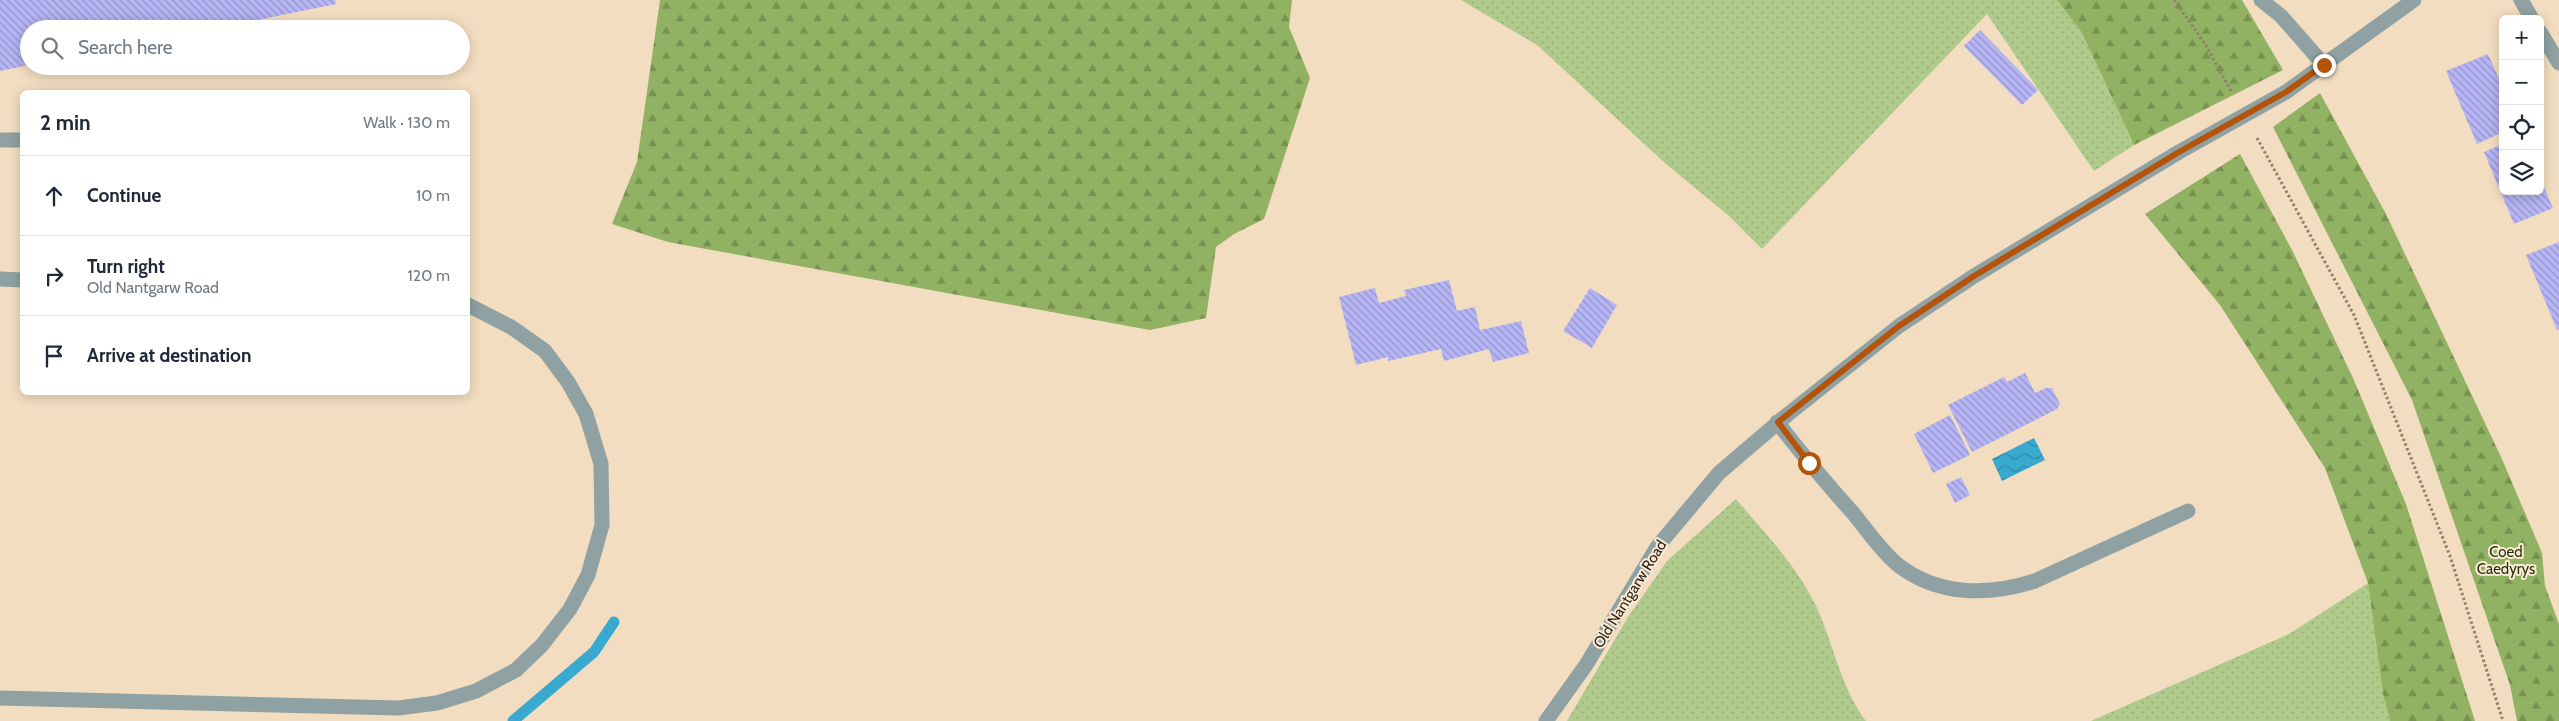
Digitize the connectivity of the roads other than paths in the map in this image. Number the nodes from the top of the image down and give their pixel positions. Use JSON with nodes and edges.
{"nodes":[{"id":1,"x":2260,"y":0,"type":"edge"},
{"id":2,"x":2414,"y":0,"type":"edge"},
{"id":3,"x":2521,"y":0,"type":"edge"},
{"id":4,"x":2530,"y":15,"type":"edge"},
{"id":5,"x":2544,"y":38,"type":"edge"},
{"id":6,"x":2559,"y":62,"type":"edge"},
{"id":7,"x":2324,"y":65,"type":"junction"},
{"id":8,"x":0,"y":140,"type":"edge"},
{"id":9,"x":20,"y":140,"type":"edge"},
{"id":10,"x":0,"y":279,"type":"edge"},
{"id":11,"x":20,"y":280,"type":"edge"},
{"id":12,"x":470,"y":306,"type":"edge"},
{"id":13,"x":1778,"y":422,"type":"junction"},
{"id":14,"x":2188,"y":511,"type":"dead end"},
{"id":15,"x":0,"y":698,"type":"edge"},
{"id":16,"x":1546,"y":721,"type":"edge"}],
"edges":[{"from":1,"to":7,"type":"street"},
{"from":2,"to":7,"type":"street","name":"Old Nantgarw Road"},
{"from":3,"to":4,"type":"street"},
{"from":5,"to":6,"type":"street"},
{"from":7,"to":13,"type":"street","name":"Old Nantgarw Road","bridge":true},
{"from":8,"to":9,"type":"street"},
{"from":10,"to":11,"type":"street"},
{"from":12,"to":15,"type":"street"},
{"from":13,"to":14,"type":"street"},
{"from":13,"to":16,"type":"street","name":"Old Nantgarw Road"}]}
